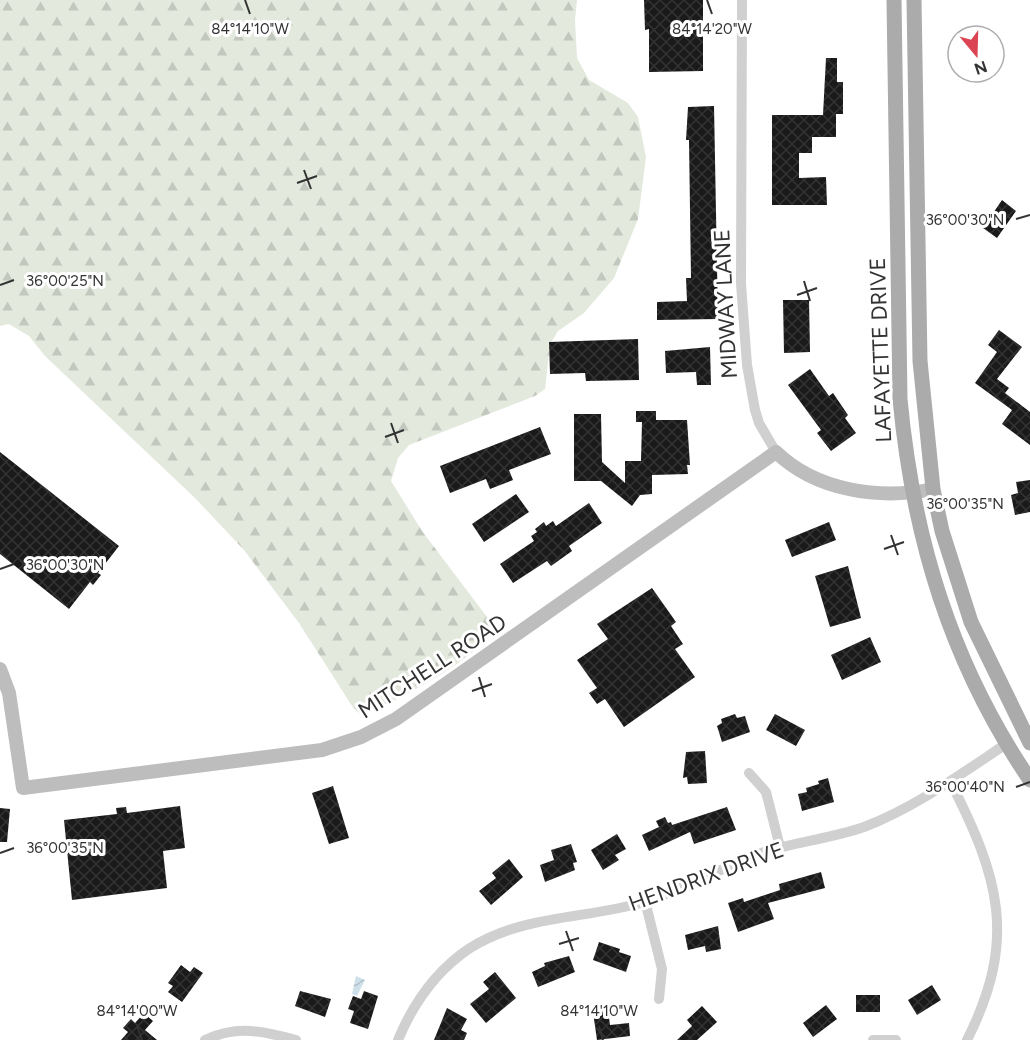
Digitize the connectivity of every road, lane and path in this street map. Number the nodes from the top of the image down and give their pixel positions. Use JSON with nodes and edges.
{"nodes":[{"id":1,"x":742,"y":0,"type":"edge"},
{"id":2,"x":894,"y":0,"type":"edge"},
{"id":3,"x":914,"y":0,"type":"edge"},
{"id":4,"x":894,"y":43,"type":"junction"},
{"id":5,"x":915,"y":43,"type":"junction"},
{"id":6,"x":776,"y":452,"type":"junction"},
{"id":7,"x":933,"y":489,"type":"junction"},
{"id":8,"x":913,"y":493,"type":"junction"},
{"id":9,"x":0,"y":669,"type":"edge"},
{"id":10,"x":1028,"y":735,"type":"edge"},
{"id":11,"x":1005,"y":744,"type":"junction"},
{"id":12,"x":749,"y":773,"type":"dead end"},
{"id":13,"x":1030,"y":780,"type":"edge"},
{"id":14,"x":950,"y":781,"type":"junction"},
{"id":15,"x":780,"y":847,"type":"junction"},
{"id":16,"x":645,"y":901,"type":"junction"},
{"id":17,"x":659,"y":999,"type":"dead end"},
{"id":18,"x":205,"y":1040,"type":"edge"},
{"id":19,"x":296,"y":1040,"type":"edge"},
{"id":20,"x":398,"y":1040,"type":"edge"},
{"id":21,"x":873,"y":1040,"type":"edge"},
{"id":22,"x":896,"y":1040,"type":"edge"},
{"id":23,"x":967,"y":1040,"type":"edge"}],
"edges":[{"from":1,"to":6,"type":"street","name":"MIDWAY LANE"},
{"from":2,"to":4,"type":"main road","name":"LAFAYETTE DRIVE"},
{"from":3,"to":5,"type":"main road","name":"LAFAYETTE DRIVE"},
{"from":4,"to":5,"type":"main road"},
{"from":4,"to":8,"type":"main road","name":"LAFAYETTE DRIVE"},
{"from":5,"to":7,"type":"main road","name":"LAFAYETTE DRIVE"},
{"from":6,"to":8,"type":"street","name":"MIDWAY LANE"},
{"from":6,"to":9,"type":"street","name":"MITCHELL ROAD"},
{"from":7,"to":8,"type":"street","name":"MIDWAY LANE"},
{"from":7,"to":10,"type":"main road","name":"LAFAYETTE DRIVE"},
{"from":8,"to":11,"type":"main road","name":"LAFAYETTE DRIVE"},
{"from":10,"to":11,"type":"street"},
{"from":11,"to":13,"type":"main road","name":"LAFAYETTE DRIVE"},
{"from":11,"to":14,"type":"street","name":"HENDRIX DRIVE"},
{"from":12,"to":15,"type":"street"},
{"from":14,"to":15,"type":"street","name":"HENDRIX DRIVE"},
{"from":14,"to":23,"type":"street"},
{"from":15,"to":16,"type":"street","name":"HENDRIX DRIVE"},
{"from":16,"to":17,"type":"street"},
{"from":16,"to":20,"type":"street","name":"HENDRIX DRIVE"},
{"from":18,"to":19,"type":"street"},
{"from":21,"to":22,"type":"street"}]}
